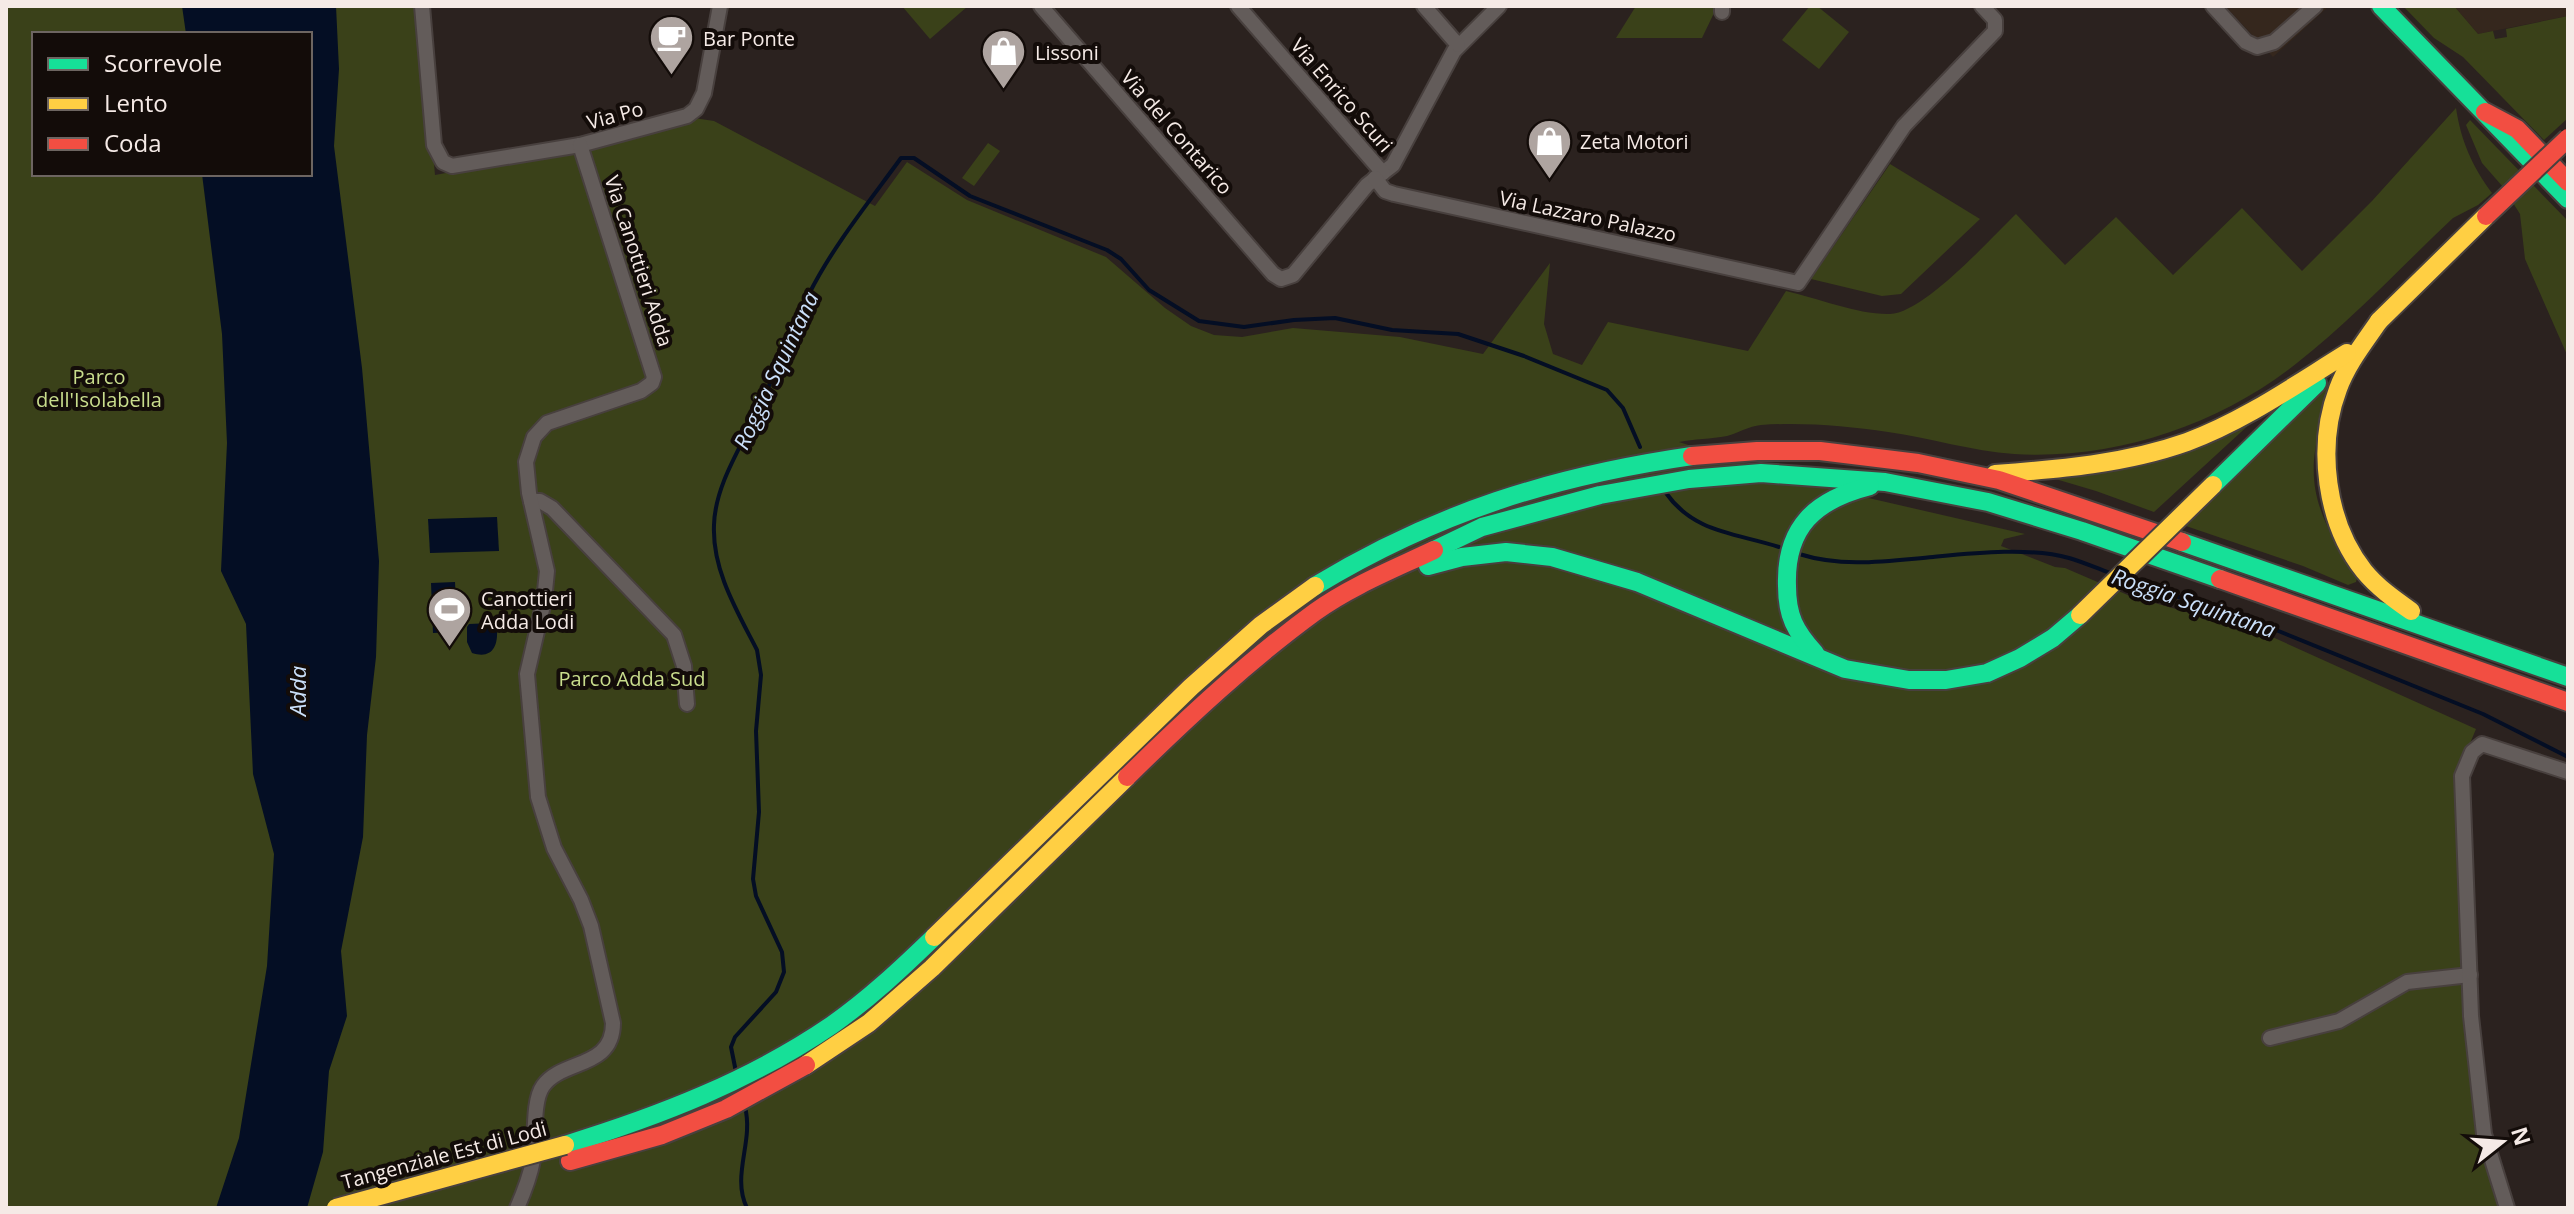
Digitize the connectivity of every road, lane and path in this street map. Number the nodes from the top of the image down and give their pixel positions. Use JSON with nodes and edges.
{"nodes":[{"id":1,"x":422,"y":6,"type":"edge"},
{"id":2,"x":720,"y":6,"type":"edge"},
{"id":3,"x":1041,"y":6,"type":"edge"},
{"id":4,"x":1238,"y":6,"type":"edge"},
{"id":5,"x":1424,"y":6,"type":"edge"},
{"id":6,"x":1499,"y":6,"type":"edge"},
{"id":7,"x":1982,"y":6,"type":"edge"},
{"id":8,"x":2213,"y":6,"type":"edge"},
{"id":9,"x":2315,"y":6,"type":"edge"},
{"id":10,"x":2381,"y":6,"type":"edge"},
{"id":11,"x":1458,"y":45,"type":"junction"},
{"id":12,"x":2485,"y":112,"type":"junction"},
{"id":13,"x":2568,"y":138,"type":"edge"},
{"id":14,"x":580,"y":145,"type":"junction"},
{"id":15,"x":1379,"y":176,"type":"junction"},
{"id":16,"x":2568,"y":182,"type":"edge"},
{"id":17,"x":2568,"y":199,"type":"edge"},
{"id":18,"x":2379,"y":321,"type":"junction"},
{"id":19,"x":2347,"y":353,"type":"junction"},
{"id":20,"x":1983,"y":475,"type":"junction"},
{"id":21,"x":1885,"y":482,"type":"junction"},
{"id":22,"x":531,"y":501,"type":"junction"},
{"id":23,"x":1366,"y":582,"type":"junction"},
{"id":24,"x":2437,"y":629,"type":"junction"},
{"id":25,"x":1820,"y":658,"type":"junction"},
{"id":26,"x":2568,"y":677,"type":"edge"},
{"id":27,"x":2568,"y":702,"type":"edge"},
{"id":28,"x":687,"y":704,"type":"dead end"},
{"id":29,"x":2568,"y":772,"type":"edge"},
{"id":30,"x":2470,"y":975,"type":"junction"},
{"id":31,"x":2270,"y":1038,"type":"dead end"},
{"id":32,"x":568,"y":1153,"type":"junction"},
{"id":33,"x":336,"y":1208,"type":"edge"},
{"id":34,"x":399,"y":1208,"type":"edge"},
{"id":35,"x":517,"y":1208,"type":"edge"},
{"id":36,"x":2507,"y":1208,"type":"edge"}],
"edges":[{"from":1,"to":14,"type":"street","name":"Via Po"},
{"from":2,"to":14,"type":"street","name":"Via Po"},
{"from":3,"to":15,"type":"street","name":"Via del Contarico"},
{"from":4,"to":15,"type":"street","name":"Via Enrico Scuri"},
{"from":5,"to":11,"type":"street"},
{"from":6,"to":11,"type":"street"},
{"from":7,"to":15,"type":"street","name":"Via Lazzaro Palazzo"},
{"from":8,"to":9,"type":"street"},
{"from":10,"to":12,"type":"main road"},
{"from":11,"to":15,"type":"street"},
{"from":12,"to":16,"type":"main road"},
{"from":12,"to":17,"type":"main road"},
{"from":13,"to":18,"type":"main road","bridge":true},
{"from":14,"to":22,"type":"street","name":"Via Canottieri Adda"},
{"from":18,"to":19,"type":"main road"},
{"from":18,"to":24,"type":"main road"},
{"from":19,"to":20,"type":"main road"},
{"from":19,"to":25,"type":"main road","bridge":true},
{"from":20,"to":24,"type":"main road"},
{"from":20,"to":32,"type":"main road"},
{"from":21,"to":23,"type":"main road"},
{"from":21,"to":25,"type":"main road"},
{"from":21,"to":27,"type":"main road"},
{"from":22,"to":28,"type":"street"},
{"from":22,"to":35,"type":"street"},
{"from":23,"to":25,"type":"main road"},
{"from":23,"to":32,"type":"main road"},
{"from":24,"to":26,"type":"main road"},
{"from":29,"to":30,"type":"street"},
{"from":30,"to":31,"type":"street"},
{"from":30,"to":36,"type":"street"},
{"from":32,"to":33,"type":"main road","name":"Tangenziale Est di Lodi","bridge":true},
{"from":32,"to":34,"type":"main road","name":"Tangenziale Est di Lodi"}]}
